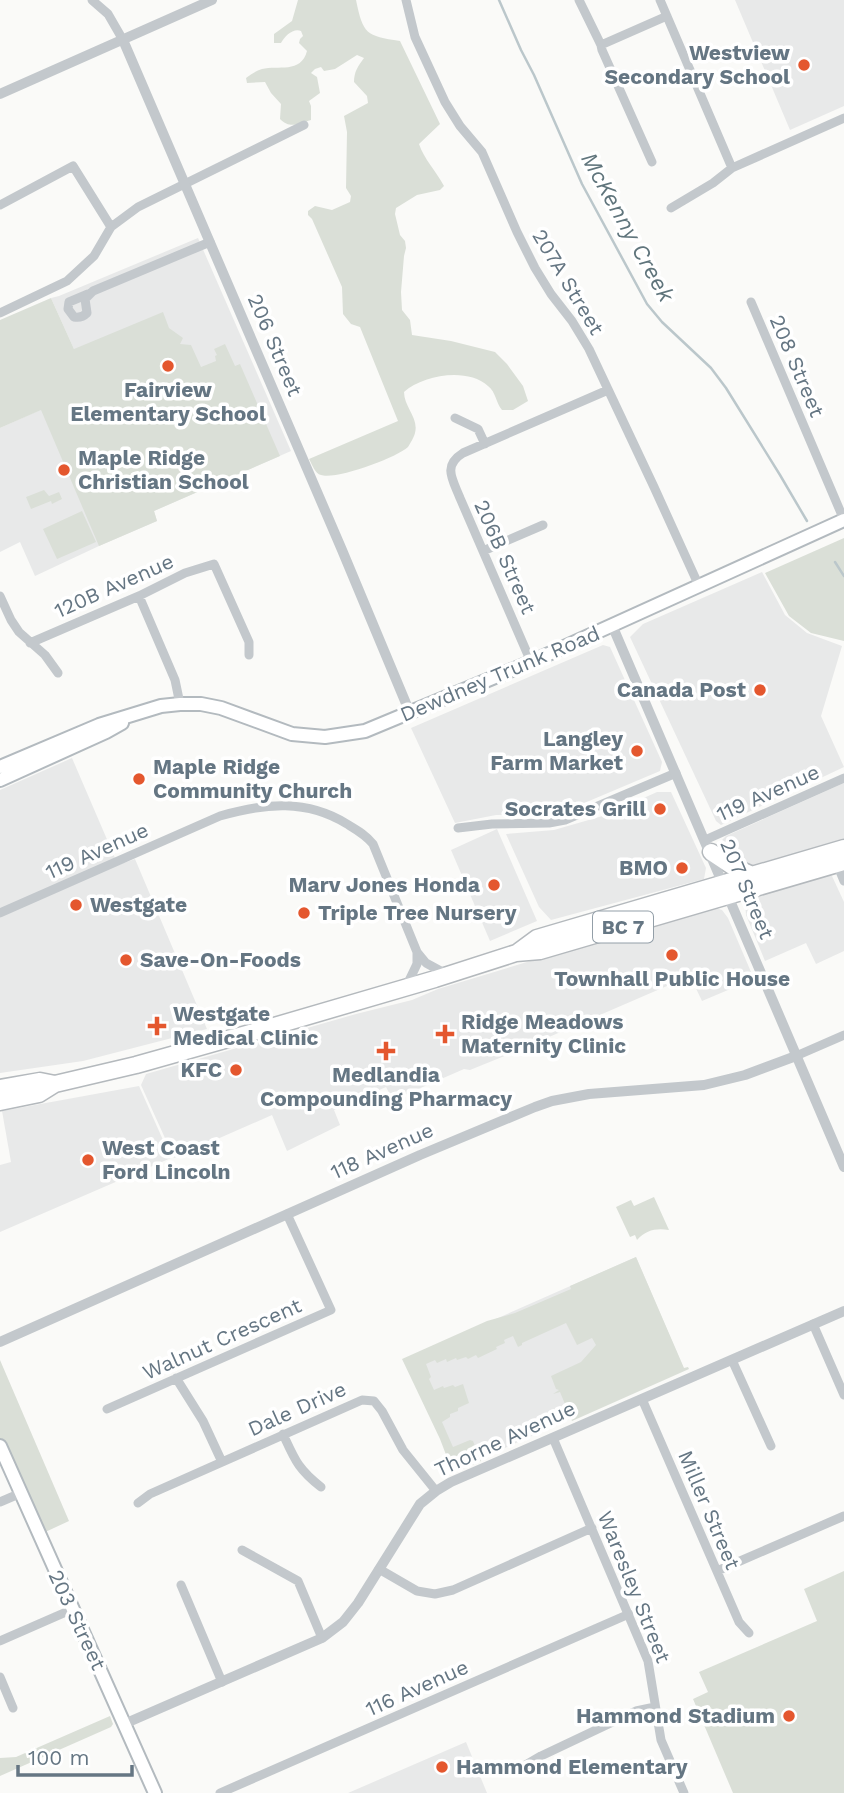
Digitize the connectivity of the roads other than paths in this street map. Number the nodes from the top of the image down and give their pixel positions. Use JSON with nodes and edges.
{"nodes":[{"id":1,"x":92,"y":0,"type":"edge"},
{"id":2,"x":212,"y":0,"type":"edge"},
{"id":3,"x":406,"y":0,"type":"edge"},
{"id":4,"x":579,"y":0,"type":"edge"},
{"id":5,"x":660,"y":0,"type":"edge"},
{"id":6,"x":667,"y":16,"type":"junction"},
{"id":7,"x":123,"y":40,"type":"junction"},
{"id":8,"x":601,"y":45,"type":"junction"},
{"id":9,"x":0,"y":94,"type":"edge"},
{"id":10,"x":844,"y":118,"type":"edge"},
{"id":11,"x":304,"y":125,"type":"dead end"},
{"id":12,"x":652,"y":162,"type":"dead end"},
{"id":13,"x":732,"y":168,"type":"junction"},
{"id":14,"x":185,"y":184,"type":"junction"},
{"id":15,"x":0,"y":205,"type":"edge"},
{"id":16,"x":671,"y":208,"type":"dead end"},
{"id":17,"x":111,"y":227,"type":"junction"},
{"id":18,"x":210,"y":242,"type":"junction"},
{"id":19,"x":88,"y":294,"type":"dead end"},
{"id":20,"x":751,"y":302,"type":"dead end"},
{"id":21,"x":0,"y":313,"type":"edge"},
{"id":22,"x":608,"y":390,"type":"junction"},
{"id":23,"x":455,"y":418,"type":"dead end"},
{"id":24,"x":485,"y":444,"type":"junction"},
{"id":25,"x":844,"y":520,"type":"edge"},
{"id":26,"x":543,"y":524,"type":"dead end"},
{"id":27,"x":484,"y":551,"type":"junction"},
{"id":28,"x":699,"y":586,"type":"junction"},
{"id":29,"x":0,"y":596,"type":"edge"},
{"id":30,"x":139,"y":596,"type":"junction"},
{"id":31,"x":612,"y":625,"type":"junction"},
{"id":32,"x":30,"y":643,"type":"junction"},
{"id":33,"x":249,"y":655,"type":"dead end"},
{"id":34,"x":531,"y":662,"type":"junction"},
{"id":35,"x":58,"y":673,"type":"dead end"},
{"id":36,"x":180,"y":704,"type":"junction"},
{"id":37,"x":141,"y":712,"type":"junction"},
{"id":38,"x":410,"y":713,"type":"junction"},
{"id":39,"x":0,"y":767,"type":"edge"},
{"id":40,"x":676,"y":773,"type":"junction"},
{"id":41,"x":844,"y":778,"type":"edge"},
{"id":42,"x":0,"y":780,"type":"edge"},
{"id":43,"x":458,"y":828,"type":"dead end"},
{"id":44,"x":708,"y":846,"type":"junction"},
{"id":45,"x":844,"y":848,"type":"edge"},
{"id":46,"x":841,"y":863,"type":"edge"},
{"id":47,"x":750,"y":874,"type":"junction"},
{"id":48,"x":844,"y":881,"type":"edge"},
{"id":49,"x":726,"y":889,"type":"junction"},
{"id":50,"x":0,"y":913,"type":"edge"},
{"id":51,"x":417,"y":952,"type":"junction"},
{"id":52,"x":448,"y":975,"type":"junction"},
{"id":53,"x":406,"y":988,"type":"junction"},
{"id":54,"x":844,"y":1035,"type":"edge"},
{"id":55,"x":796,"y":1056,"type":"junction"},
{"id":56,"x":55,"y":1084,"type":"junction"},
{"id":57,"x":0,"y":1088,"type":"edge"},
{"id":58,"x":0,"y":1102,"type":"edge"},
{"id":59,"x":844,"y":1167,"type":"edge"},
{"id":60,"x":287,"y":1214,"type":"junction"},
{"id":61,"x":844,"y":1311,"type":"edge"},
{"id":62,"x":813,"y":1324,"type":"junction"},
{"id":63,"x":0,"y":1342,"type":"edge"},
{"id":64,"x":732,"y":1360,"type":"junction"},
{"id":65,"x":176,"y":1378,"type":"junction"},
{"id":66,"x":844,"y":1395,"type":"edge"},
{"id":67,"x":642,"y":1399,"type":"junction"},
{"id":68,"x":107,"y":1409,"type":"dead end"},
{"id":69,"x":283,"y":1434,"type":"junction"},
{"id":70,"x":553,"y":1438,"type":"junction"},
{"id":71,"x":0,"y":1446,"type":"edge"},
{"id":72,"x":771,"y":1446,"type":"dead end"},
{"id":73,"x":222,"y":1462,"type":"junction"},
{"id":74,"x":321,"y":1488,"type":"dead end"},
{"id":75,"x":436,"y":1492,"type":"junction"},
{"id":76,"x":21,"y":1493,"type":"junction"},
{"id":77,"x":0,"y":1502,"type":"edge"},
{"id":78,"x":138,"y":1503,"type":"dead end"},
{"id":79,"x":844,"y":1516,"type":"edge"},
{"id":80,"x":592,"y":1528,"type":"junction"},
{"id":81,"x":242,"y":1550,"type":"dead end"},
{"id":82,"x":380,"y":1569,"type":"junction"},
{"id":83,"x":717,"y":1572,"type":"junction"},
{"id":84,"x":181,"y":1586,"type":"dead end"},
{"id":85,"x":74,"y":1609,"type":"junction"},
{"id":86,"x":629,"y":1614,"type":"junction"},
{"id":87,"x":749,"y":1633,"type":"dead end"},
{"id":88,"x":322,"y":1637,"type":"junction"},
{"id":89,"x":0,"y":1641,"type":"edge"},
{"id":90,"x":0,"y":1677,"type":"edge"},
{"id":91,"x":222,"y":1682,"type":"junction"},
{"id":92,"x":655,"y":1707,"type":"junction"},
{"id":93,"x":13,"y":1708,"type":"dead end"},
{"id":94,"x":124,"y":1724,"type":"junction"},
{"id":95,"x":524,"y":1766,"type":"dead end"},
{"id":96,"x":155,"y":1793,"type":"edge"},
{"id":97,"x":220,"y":1793,"type":"edge"},
{"id":98,"x":684,"y":1793,"type":"edge"}],
"edges":[{"from":1,"to":7,"type":"street","name":"206 Street"},
{"from":2,"to":7,"type":"street"},
{"from":3,"to":22,"type":"street","name":"207A Street"},
{"from":4,"to":8,"type":"street"},
{"from":5,"to":6,"type":"street"},
{"from":6,"to":8,"type":"street"},
{"from":6,"to":13,"type":"street"},
{"from":7,"to":9,"type":"street"},
{"from":7,"to":14,"type":"street","name":"206 Street"},
{"from":8,"to":12,"type":"street"},
{"from":10,"to":13,"type":"street"},
{"from":11,"to":14,"type":"street"},
{"from":13,"to":16,"type":"street"},
{"from":14,"to":17,"type":"street"},
{"from":14,"to":18,"type":"street","name":"206 Street"},
{"from":15,"to":17,"type":"street"},
{"from":17,"to":21,"type":"street"},
{"from":18,"to":19,"type":"street"},
{"from":18,"to":38,"type":"street","name":"206 Street"},
{"from":20,"to":25,"type":"street","name":"208 Street"},
{"from":22,"to":24,"type":"street"},
{"from":22,"to":28,"type":"street","name":"207A Street"},
{"from":23,"to":24,"type":"street"},
{"from":24,"to":27,"type":"street","name":"206B Street"},
{"from":25,"to":28,"type":"main road","name":"Dewdney Trunk Road"},
{"from":26,"to":27,"type":"street"},
{"from":27,"to":34,"type":"street","name":"206B Street"},
{"from":28,"to":31,"type":"main road","name":"Dewdney Trunk Road"},
{"from":29,"to":32,"type":"street"},
{"from":30,"to":32,"type":"street","name":"120B Avenue"},
{"from":30,"to":33,"type":"street","name":"120B Avenue"},
{"from":30,"to":36,"type":"street"},
{"from":31,"to":34,"type":"main road","name":"Dewdney Trunk Road"},
{"from":31,"to":40,"type":"street","name":"207 Street"},
{"from":32,"to":35,"type":"street"},
{"from":34,"to":38,"type":"main road","name":"Dewdney Trunk Road"},
{"from":36,"to":37,"type":"main road","name":"Dewdney Trunk Road"},
{"from":36,"to":38,"type":"main road","name":"Dewdney Trunk Road"},
{"from":37,"to":39,"type":"main road","name":"Dewdney Trunk Road"},
{"from":37,"to":42,"type":"main road","name":"Dewdney Trunk Road"},
{"from":40,"to":43,"type":"street"},
{"from":40,"to":44,"type":"street","name":"207 Street"},
{"from":41,"to":44,"type":"street","name":"119 Avenue"},
{"from":44,"to":47,"type":"highway"},
{"from":44,"to":49,"type":"street","name":"207 Street"},
{"from":45,"to":47,"type":"highway","number":"BC 7"},
{"from":46,"to":48,"type":"street"},
{"from":46,"to":49,"type":"highway","number":"BC 7"},
{"from":47,"to":49,"type":"highway","number":"BC 7"},
{"from":49,"to":52,"type":"highway","number":"BC 7"},
{"from":49,"to":55,"type":"street","name":"207 Street"},
{"from":50,"to":51,"type":"street","name":"119 Avenue"},
{"from":51,"to":52,"type":"street"},
{"from":51,"to":53,"type":"street"},
{"from":52,"to":53,"type":"highway","number":"BC 7"},
{"from":53,"to":56,"type":"highway","number":"BC 7"},
{"from":54,"to":55,"type":"street"},
{"from":55,"to":59,"type":"street","name":"207 Street"},
{"from":55,"to":60,"type":"street","name":"118 Avenue"},
{"from":56,"to":57,"type":"highway","number":"BC 7"},
{"from":56,"to":58,"type":"highway","number":"BC 7"},
{"from":60,"to":63,"type":"street","name":"118 Avenue"},
{"from":60,"to":65,"type":"street","name":"Walnut Crescent"},
{"from":61,"to":62,"type":"street","name":"Thorne Avenue"},
{"from":62,"to":64,"type":"street","name":"Thorne Avenue"},
{"from":62,"to":66,"type":"street"},
{"from":64,"to":67,"type":"street","name":"Thorne Avenue"},
{"from":64,"to":72,"type":"street"},
{"from":65,"to":68,"type":"street","name":"Walnut Crescent"},
{"from":65,"to":73,"type":"street"},
{"from":67,"to":70,"type":"street","name":"Thorne Avenue"},
{"from":67,"to":83,"type":"street","name":"Miller Street"},
{"from":69,"to":73,"type":"street","name":"Dale Drive"},
{"from":69,"to":74,"type":"street"},
{"from":69,"to":75,"type":"street","name":"Dale Drive"},
{"from":70,"to":75,"type":"street","name":"Thorne Avenue"},
{"from":70,"to":80,"type":"street","name":"Waresley Street"},
{"from":71,"to":76,"type":"main road","name":"203 Street"},
{"from":73,"to":78,"type":"street","name":"Dale Drive"},
{"from":75,"to":82,"type":"street","name":"Thorne Avenue"},
{"from":76,"to":77,"type":"street"},
{"from":76,"to":85,"type":"main road","name":"203 Street"},
{"from":79,"to":83,"type":"street"},
{"from":80,"to":82,"type":"street"},
{"from":80,"to":86,"type":"street","name":"Waresley Street"},
{"from":81,"to":88,"type":"street"},
{"from":82,"to":88,"type":"street","name":"Thorne Avenue"},
{"from":83,"to":87,"type":"street","name":"Miller Street"},
{"from":84,"to":91,"type":"street"},
{"from":85,"to":89,"type":"street"},
{"from":85,"to":94,"type":"main road","name":"203 Street"},
{"from":86,"to":92,"type":"street","name":"Waresley Street"},
{"from":86,"to":97,"type":"street","name":"116 Avenue"},
{"from":88,"to":91,"type":"street","name":"Thorne Avenue"},
{"from":90,"to":93,"type":"street"},
{"from":91,"to":94,"type":"street","name":"Thorne Avenue"},
{"from":92,"to":95,"type":"street"},
{"from":92,"to":98,"type":"street","name":"Waresley Street"},
{"from":94,"to":96,"type":"main road","name":"203 Street"}]}
